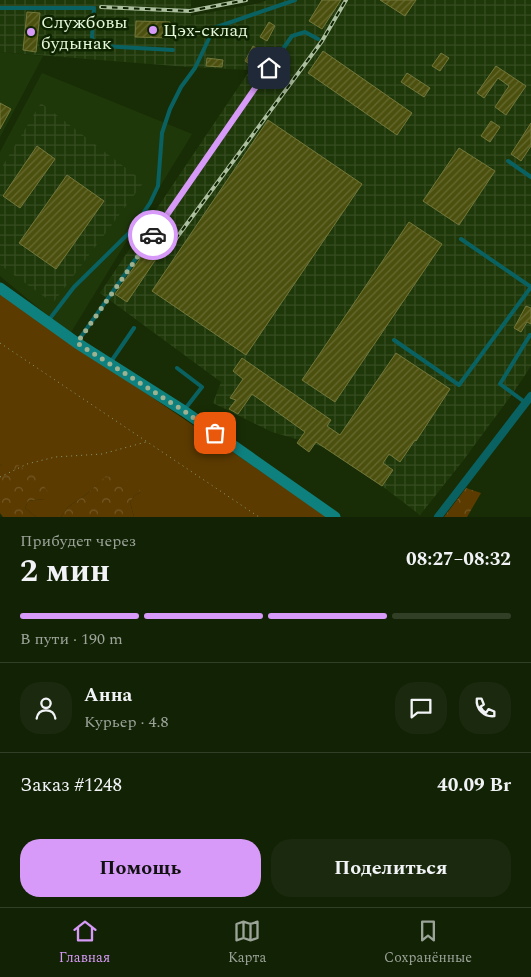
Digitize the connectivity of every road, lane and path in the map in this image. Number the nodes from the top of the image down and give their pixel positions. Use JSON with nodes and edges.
{"nodes":[{"id":1,"x":295,"y":0,"type":"edge"},
{"id":2,"x":0,"y":8,"type":"edge"},
{"id":3,"x":318,"y":39,"type":"dead end"},
{"id":4,"x":173,"y":50,"type":"dead end"},
{"id":5,"x":508,"y":161,"type":"dead end"},
{"id":6,"x":531,"y":177,"type":"edge"},
{"id":7,"x":461,"y":239,"type":"dead end"},
{"id":8,"x":531,"y":287,"type":"edge"},
{"id":9,"x":0,"y":288,"type":"edge"},
{"id":10,"x":48,"y":321,"type":"junction"},
{"id":11,"x":134,"y":328,"type":"dead end"},
{"id":12,"x":530,"y":335,"type":"dead end"},
{"id":13,"x":394,"y":340,"type":"dead end"},
{"id":14,"x":0,"y":343,"type":"edge"},
{"id":15,"x":77,"y":343,"type":"junction"},
{"id":16,"x":110,"y":363,"type":"junction"},
{"id":17,"x":177,"y":368,"type":"dead end"},
{"id":18,"x":528,"y":400,"type":"edge"},
{"id":19,"x":184,"y":411,"type":"junction"},
{"id":20,"x":147,"y":442,"type":"junction"},
{"id":21,"x":0,"y":477,"type":"edge"},
{"id":22,"x":259,"y":517,"type":"edge"},
{"id":23,"x":335,"y":517,"type":"edge"},
{"id":24,"x":438,"y":517,"type":"edge"}],
"edges":[{"from":1,"to":10,"type":"lane"},
{"from":2,"to":4,"type":"lane"},
{"from":3,"to":15,"type":"lane"},
{"from":5,"to":6,"type":"lane"},
{"from":7,"to":8,"type":"lane"},
{"from":8,"to":13,"type":"lane"},
{"from":9,"to":10,"type":"street"},
{"from":10,"to":15,"type":"street"},
{"from":11,"to":16,"type":"lane"},
{"from":12,"to":18,"type":"lane"},
{"from":14,"to":20,"type":"path"},
{"from":15,"to":16,"type":"street"},
{"from":16,"to":19,"type":"street"},
{"from":17,"to":19,"type":"lane"},
{"from":18,"to":24,"type":"street"},
{"from":19,"to":23,"type":"street"},
{"from":20,"to":21,"type":"path"},
{"from":20,"to":22,"type":"path"}]}
